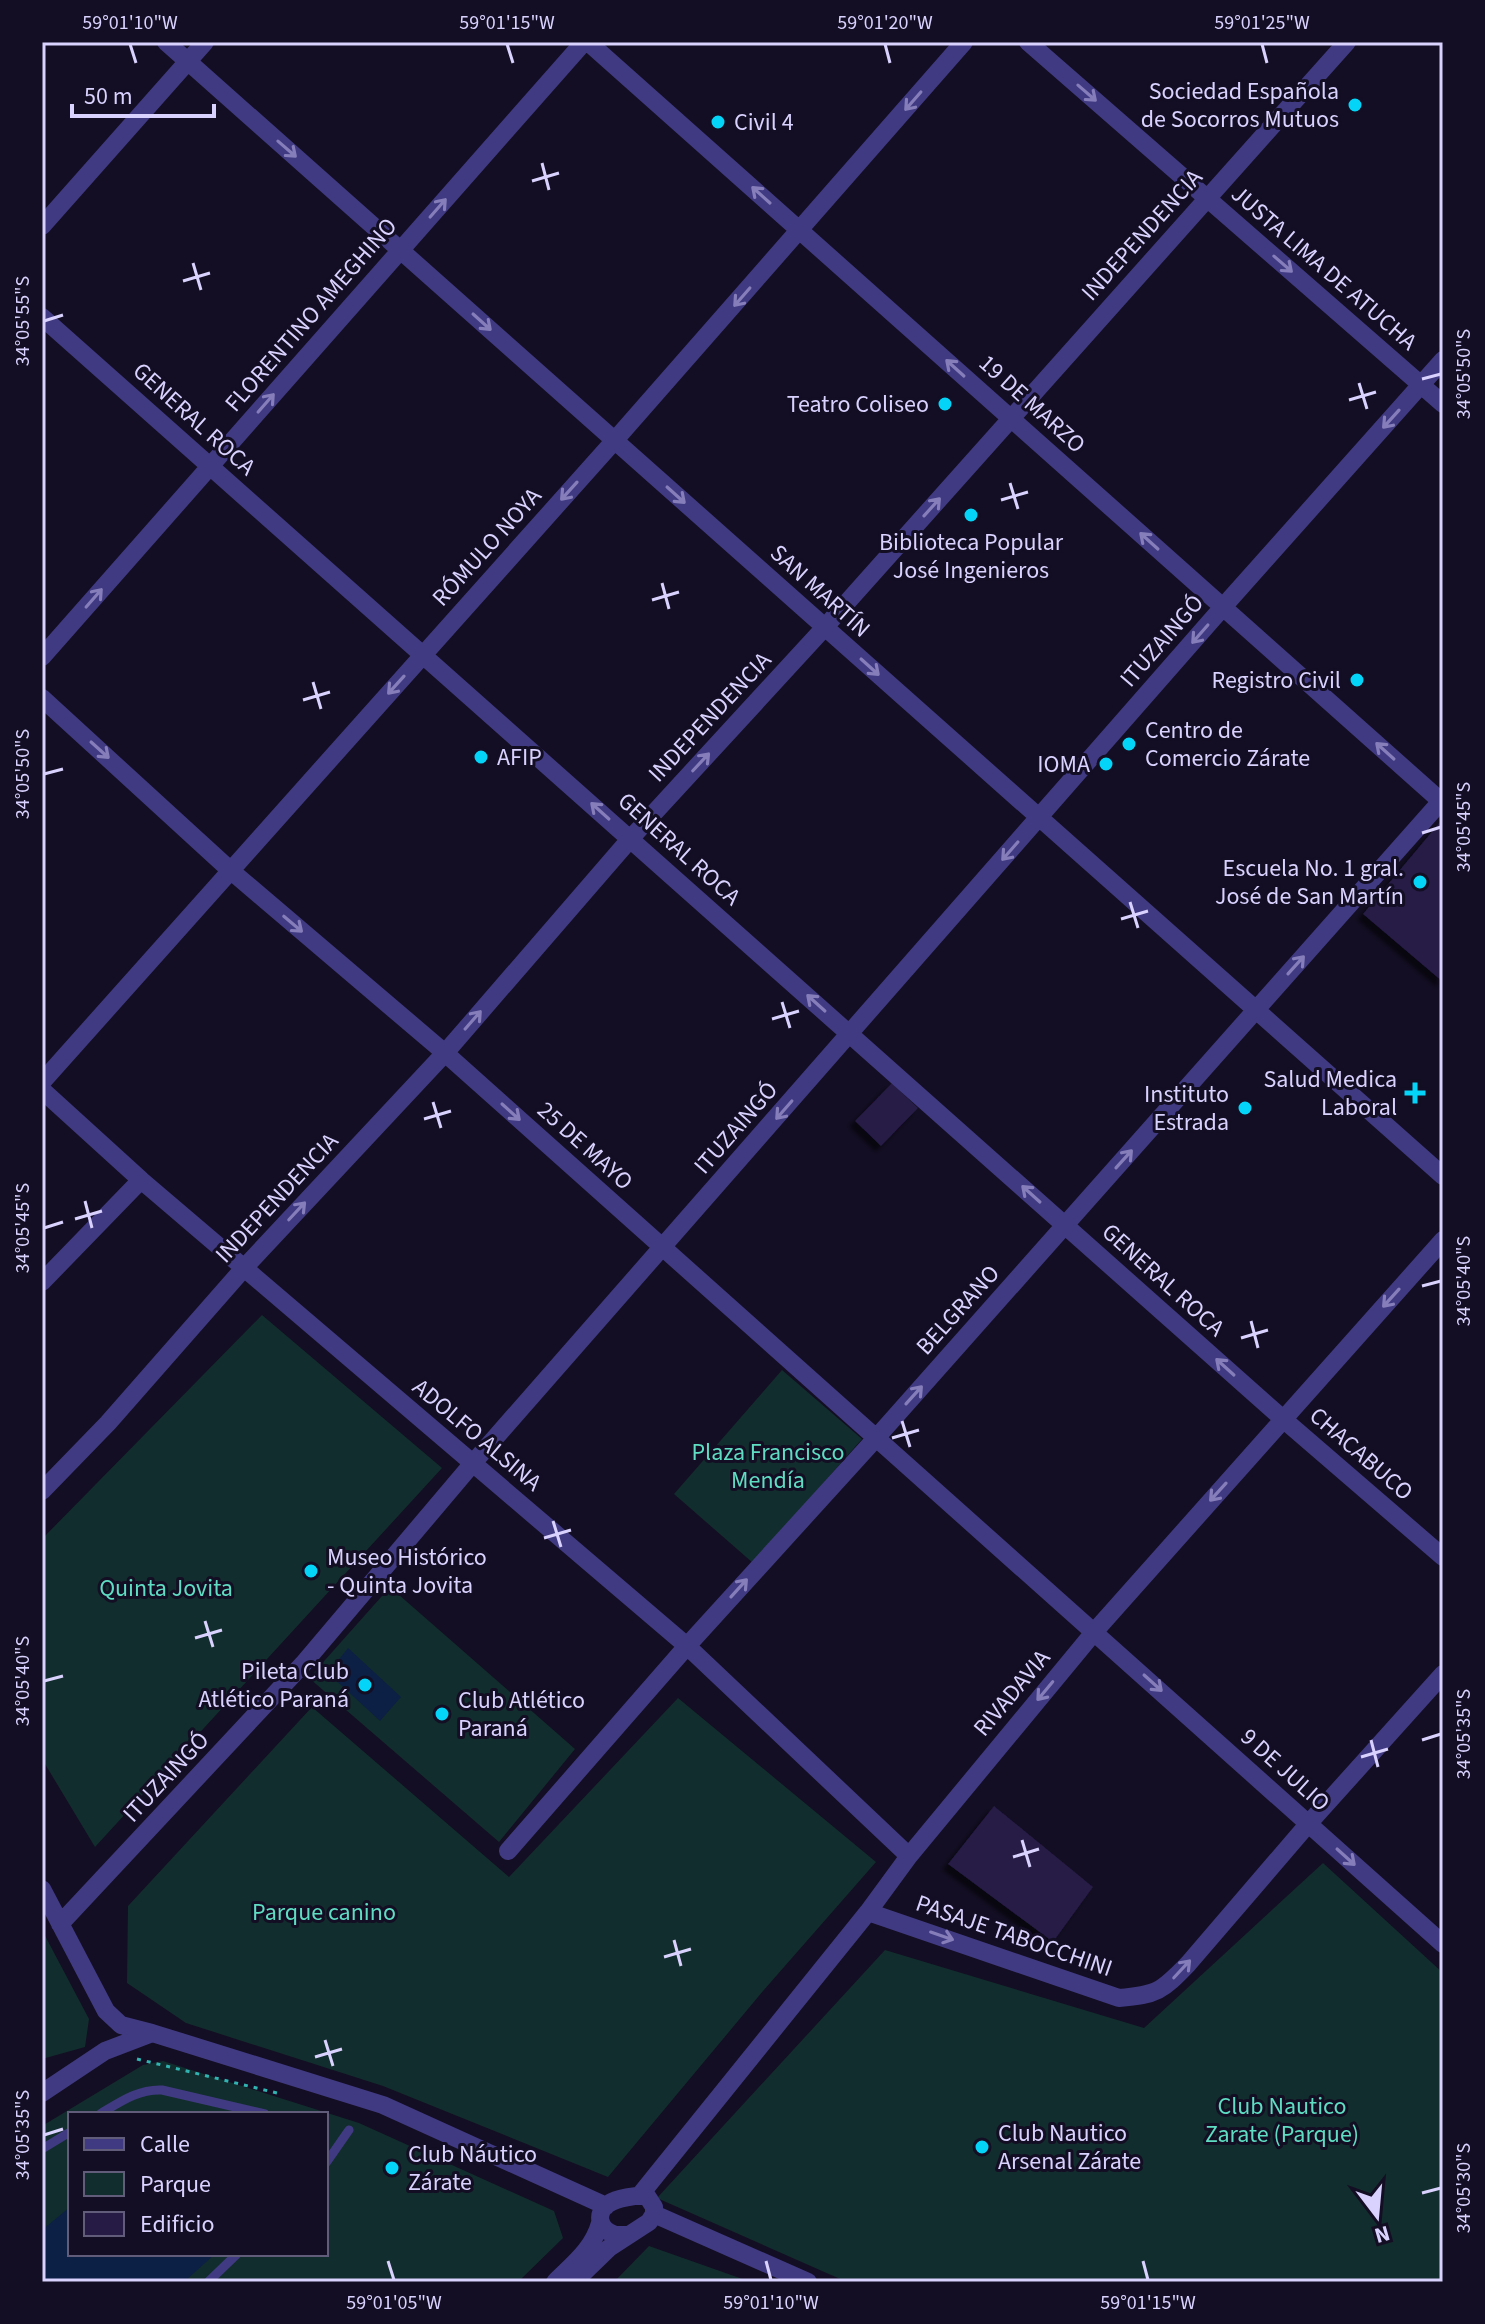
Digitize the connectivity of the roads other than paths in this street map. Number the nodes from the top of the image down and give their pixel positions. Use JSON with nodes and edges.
{"nodes":[{"id":1,"x":166,"y":42,"type":"edge"},
{"id":2,"x":205,"y":42,"type":"edge"},
{"id":3,"x":586,"y":42,"type":"edge"},
{"id":4,"x":964,"y":42,"type":"edge"},
{"id":5,"x":1028,"y":42,"type":"edge"},
{"id":6,"x":1347,"y":42,"type":"edge"},
{"id":7,"x":188,"y":62,"type":"junction"},
{"id":8,"x":1207,"y":198,"type":"junction"},
{"id":9,"x":42,"y":226,"type":"edge"},
{"id":10,"x":800,"y":230,"type":"junction"},
{"id":11,"x":401,"y":250,"type":"junction"},
{"id":12,"x":42,"y":317,"type":"edge"},
{"id":13,"x":1443,"y":360,"type":"edge"},
{"id":14,"x":1422,"y":384,"type":"junction"},
{"id":15,"x":1443,"y":404,"type":"edge"},
{"id":16,"x":1012,"y":418,"type":"junction"},
{"id":17,"x":615,"y":440,"type":"junction"},
{"id":18,"x":210,"y":466,"type":"junction"},
{"id":19,"x":1223,"y":607,"type":"junction"},
{"id":20,"x":825,"y":627,"type":"junction"},
{"id":21,"x":423,"y":654,"type":"junction"},
{"id":22,"x":42,"y":657,"type":"edge"},
{"id":23,"x":42,"y":698,"type":"edge"},
{"id":24,"x":1442,"y":802,"type":"edge"},
{"id":25,"x":1039,"y":817,"type":"junction"},
{"id":26,"x":631,"y":838,"type":"junction"},
{"id":27,"x":230,"y":870,"type":"junction"},
{"id":28,"x":1256,"y":1010,"type":"junction"},
{"id":29,"x":850,"y":1033,"type":"junction"},
{"id":30,"x":445,"y":1053,"type":"junction"},
{"id":31,"x":42,"y":1082,"type":"edge"},
{"id":32,"x":42,"y":1090,"type":"edge"},
{"id":33,"x":1443,"y":1176,"type":"edge"},
{"id":34,"x":141,"y":1180,"type":"junction"},
{"id":35,"x":1065,"y":1225,"type":"junction"},
{"id":36,"x":1443,"y":1240,"type":"edge"},
{"id":37,"x":663,"y":1248,"type":"junction"},
{"id":38,"x":244,"y":1268,"type":"junction"},
{"id":39,"x":42,"y":1282,"type":"edge"},
{"id":40,"x":1283,"y":1419,"type":"junction"},
{"id":41,"x":877,"y":1437,"type":"junction"},
{"id":42,"x":473,"y":1463,"type":"junction"},
{"id":43,"x":42,"y":1491,"type":"edge"},
{"id":44,"x":1443,"y":1557,"type":"edge"},
{"id":45,"x":1095,"y":1631,"type":"junction"},
{"id":46,"x":687,"y":1646,"type":"junction"},
{"id":47,"x":1443,"y":1674,"type":"edge"},
{"id":48,"x":1309,"y":1823,"type":"junction"},
{"id":49,"x":508,"y":1851,"type":"dead end"},
{"id":50,"x":909,"y":1856,"type":"junction"},
{"id":51,"x":42,"y":1889,"type":"edge"},
{"id":52,"x":868,"y":1912,"type":"junction"},
{"id":53,"x":60,"y":1924,"type":"junction"},
{"id":54,"x":1443,"y":1944,"type":"edge"},
{"id":55,"x":102,"y":2004,"type":"junction"},
{"id":56,"x":152,"y":2033,"type":"junction"},
{"id":57,"x":105,"y":2051,"type":"junction"},
{"id":58,"x":42,"y":2093,"type":"edge"},
{"id":59,"x":103,"y":2112,"type":"edge"},
{"id":60,"x":256,"y":2112,"type":"edge"},
{"id":61,"x":349,"y":2130,"type":"dead end"},
{"id":62,"x":68,"y":2133,"type":"edge"},
{"id":63,"x":328,"y":2146,"type":"edge"},
{"id":64,"x":42,"y":2149,"type":"edge"},
{"id":65,"x":333,"y":2153,"type":"junction"},
{"id":66,"x":328,"y":2160,"type":"edge"},
{"id":67,"x":640,"y":2195,"type":"junction"},
{"id":68,"x":654,"y":2214,"type":"junction"},
{"id":69,"x":603,"y":2215,"type":"junction"},
{"id":70,"x":627,"y":2235,"type":"junction"},
{"id":71,"x":235,"y":2256,"type":"edge"},
{"id":72,"x":208,"y":2282,"type":"edge"},
{"id":73,"x":555,"y":2282,"type":"edge"},
{"id":74,"x":574,"y":2282,"type":"edge"},
{"id":75,"x":808,"y":2282,"type":"edge"}],
"edges":[{"from":1,"to":7,"type":"street","name":"SAN MARTÍN"},
{"from":2,"to":7,"type":"street"},
{"from":10,"to":3,"type":"street","name":"19 DE MARZO","one_way":true},
{"from":11,"to":3,"type":"street","name":"FLORENTINO AMEGHINO","one_way":true},
{"from":4,"to":10,"type":"street","name":"RÓMULO NOYA","one_way":true},
{"from":5,"to":8,"type":"street","name":"JUSTA LIMA DE ATUCHA","one_way":true},
{"from":6,"to":8,"type":"street","name":"INDEPENDENCIA"},
{"from":7,"to":9,"type":"street"},
{"from":7,"to":11,"type":"street","name":"SAN MARTÍN","one_way":true},
{"from":8,"to":14,"type":"street","name":"JUSTA LIMA DE ATUCHA","one_way":true},
{"from":8,"to":16,"type":"street","name":"INDEPENDENCIA"},
{"from":16,"to":10,"type":"street","name":"19 DE MARZO","one_way":true},
{"from":10,"to":17,"type":"street","name":"RÓMULO NOYA","one_way":true},
{"from":11,"to":17,"type":"street","name":"SAN MARTÍN","one_way":true},
{"from":18,"to":11,"type":"street","name":"FLORENTINO AMEGHINO","one_way":true},
{"from":12,"to":18,"type":"street","name":"GENERAL ROCA"},
{"from":13,"to":14,"type":"street","name":"ITUZAINGÓ"},
{"from":14,"to":15,"type":"street","name":"JUSTA LIMA DE ATUCHA"},
{"from":14,"to":19,"type":"street","name":"ITUZAINGÓ","one_way":true},
{"from":19,"to":16,"type":"street","name":"19 DE MARZO","one_way":true},
{"from":20,"to":16,"type":"street","name":"INDEPENDENCIA","one_way":true},
{"from":17,"to":20,"type":"street","name":"SAN MARTÍN","one_way":true},
{"from":17,"to":21,"type":"street","name":"RÓMULO NOYA","one_way":true},
{"from":18,"to":21,"type":"street","name":"GENERAL ROCA"},
{"from":22,"to":18,"type":"street","name":"FLORENTINO AMEGHINO","one_way":true},
{"from":24,"to":19,"type":"street","name":"19 DE MARZO","one_way":true},
{"from":19,"to":25,"type":"street","name":"ITUZAINGÓ","one_way":true},
{"from":20,"to":25,"type":"street","name":"SAN MARTÍN","one_way":true},
{"from":26,"to":20,"type":"street","name":"INDEPENDENCIA","one_way":true},
{"from":26,"to":21,"type":"street","name":"GENERAL ROCA","one_way":true},
{"from":21,"to":27,"type":"street","name":"RÓMULO NOYA","one_way":true},
{"from":23,"to":27,"type":"street","name":"25 DE MAYO","one_way":true},
{"from":28,"to":24,"type":"street","name":"BELGRANO","one_way":true},
{"from":25,"to":28,"type":"street","name":"SAN MARTÍN"},
{"from":25,"to":29,"type":"street","name":"ITUZAINGÓ","one_way":true},
{"from":29,"to":26,"type":"street","name":"GENERAL ROCA","one_way":true},
{"from":30,"to":26,"type":"street","name":"INDEPENDENCIA","one_way":true},
{"from":27,"to":30,"type":"street","name":"25 DE MAYO","one_way":true},
{"from":27,"to":31,"type":"street","name":"RÓMULO NOYA"},
{"from":28,"to":33,"type":"street","name":"SAN MARTÍN"},
{"from":35,"to":28,"type":"street","name":"BELGRANO","one_way":true},
{"from":35,"to":29,"type":"street","name":"GENERAL ROCA","one_way":true},
{"from":29,"to":37,"type":"street","name":"ITUZAINGÓ","one_way":true},
{"from":30,"to":37,"type":"street","name":"25 DE MAYO","one_way":true},
{"from":38,"to":30,"type":"street","name":"INDEPENDENCIA","one_way":true},
{"from":32,"to":34,"type":"street","name":"ADOLFO ALSINA"},
{"from":34,"to":38,"type":"street","name":"ADOLFO ALSINA"},
{"from":34,"to":39,"type":"street"},
{"from":40,"to":35,"type":"street","name":"GENERAL ROCA","one_way":true},
{"from":41,"to":35,"type":"street","name":"BELGRANO","one_way":true},
{"from":36,"to":40,"type":"street","name":"RIVADAVIA","one_way":true},
{"from":37,"to":41,"type":"street","name":"25 DE MAYO"},
{"from":37,"to":42,"type":"street","name":"ITUZAINGÓ"},
{"from":38,"to":42,"type":"street","name":"ADOLFO ALSINA"},
{"from":38,"to":43,"type":"street","name":"INDEPENDENCIA"},
{"from":40,"to":44,"type":"street","name":"CHACABUCO"},
{"from":40,"to":45,"type":"street","name":"RIVADAVIA","one_way":true},
{"from":41,"to":45,"type":"street","name":"25 DE MAYO"},
{"from":46,"to":41,"type":"street","name":"BELGRANO","one_way":true},
{"from":42,"to":46,"type":"street","name":"ADOLFO ALSINA"},
{"from":42,"to":53,"type":"street","name":"ITUZAINGÓ"},
{"from":45,"to":48,"type":"street","name":"9 DE JULIO","one_way":true},
{"from":45,"to":50,"type":"street","name":"RIVADAVIA","one_way":true},
{"from":46,"to":49,"type":"street","name":"BELGRANO"},
{"from":46,"to":50,"type":"street","name":"ADOLFO ALSINA"},
{"from":47,"to":48,"type":"street","name":"PASAJE TABOCCHINI"},
{"from":52,"to":48,"type":"street","name":"PASAJE TABOCCHINI","one_way":true},
{"from":48,"to":54,"type":"street","name":"9 DE JULIO","one_way":true},
{"from":50,"to":52,"type":"street","name":"RIVADAVIA"},
{"from":51,"to":53,"type":"street"},
{"from":52,"to":67,"type":"street","name":"RIVADAVIA"},
{"from":53,"to":55,"type":"street"},
{"from":55,"to":56,"type":"street"},
{"from":55,"to":57,"type":"street"},
{"from":56,"to":57,"type":"street"},
{"from":56,"to":69,"type":"street"},
{"from":57,"to":58,"type":"street"},
{"from":59,"to":60,"type":"lane"},
{"from":61,"to":65,"type":"lane"},
{"from":62,"to":64,"type":"lane"},
{"from":63,"to":65,"type":"lane"},
{"from":65,"to":66,"type":"lane"},
{"from":67,"to":68,"type":"street"},
{"from":67,"to":69,"type":"street"},
{"from":68,"to":70,"type":"street"},
{"from":68,"to":75,"type":"street"},
{"from":69,"to":70,"type":"street"},
{"from":69,"to":73,"type":"street"},
{"from":70,"to":74,"type":"street"},
{"from":71,"to":72,"type":"lane"}]}
